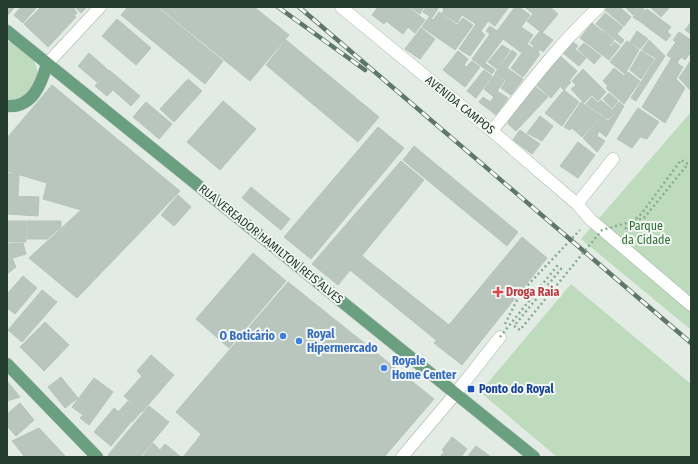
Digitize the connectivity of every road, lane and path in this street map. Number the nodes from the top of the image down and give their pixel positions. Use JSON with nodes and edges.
{"nodes":[{"id":1,"x":100,"y":7,"type":"edge"},
{"id":2,"x":341,"y":7,"type":"edge"},
{"id":3,"x":599,"y":7,"type":"edge"},
{"id":4,"x":10,"y":36,"type":"edge"},
{"id":5,"x":47,"y":64,"type":"junction"},
{"id":6,"x":7,"y":106,"type":"edge"},
{"id":7,"x":492,"y":131,"type":"junction"},
{"id":8,"x":613,"y":159,"type":"dead end"},
{"id":9,"x":577,"y":204,"type":"junction"},
{"id":10,"x":572,"y":240,"type":"dead end"},
{"id":11,"x":615,"y":240,"type":"junction"},
{"id":12,"x":691,"y":305,"type":"edge"},
{"id":13,"x":500,"y":337,"type":"junction"},
{"id":14,"x":7,"y":364,"type":"edge"},
{"id":15,"x":456,"y":393,"type":"junction"},
{"id":16,"x":97,"y":457,"type":"edge"},
{"id":17,"x":402,"y":457,"type":"edge"},
{"id":18,"x":534,"y":457,"type":"edge"}],
"edges":[{"from":1,"to":5,"type":"street"},
{"from":2,"to":7,"type":"street","name":"AVENIDA CAMPOS"},
{"from":3,"to":7,"type":"street"},
{"from":4,"to":5,"type":"main road","name":"RUA VEREADOR HAMILTON REIS ALVES"},
{"from":5,"to":6,"type":"main road"},
{"from":5,"to":15,"type":"main road","name":"RUA VEREADOR HAMILTON REIS ALVES"},
{"from":7,"to":9,"type":"street","name":"AVENIDA CAMPOS"},
{"from":8,"to":9,"type":"street"},
{"from":9,"to":11,"type":"street","name":"AVENIDA CAMPOS"},
{"from":10,"to":13,"type":"path"},
{"from":11,"to":12,"type":"street","name":"AVENIDA CAMPOS"},
{"from":11,"to":13,"type":"path","bridge":true},
{"from":13,"to":15,"type":"street"},
{"from":14,"to":16,"type":"main road"},
{"from":15,"to":17,"type":"street"},
{"from":15,"to":18,"type":"main road","name":"RUA VEREADOR HAMILTON REIS ALVES"}]}
